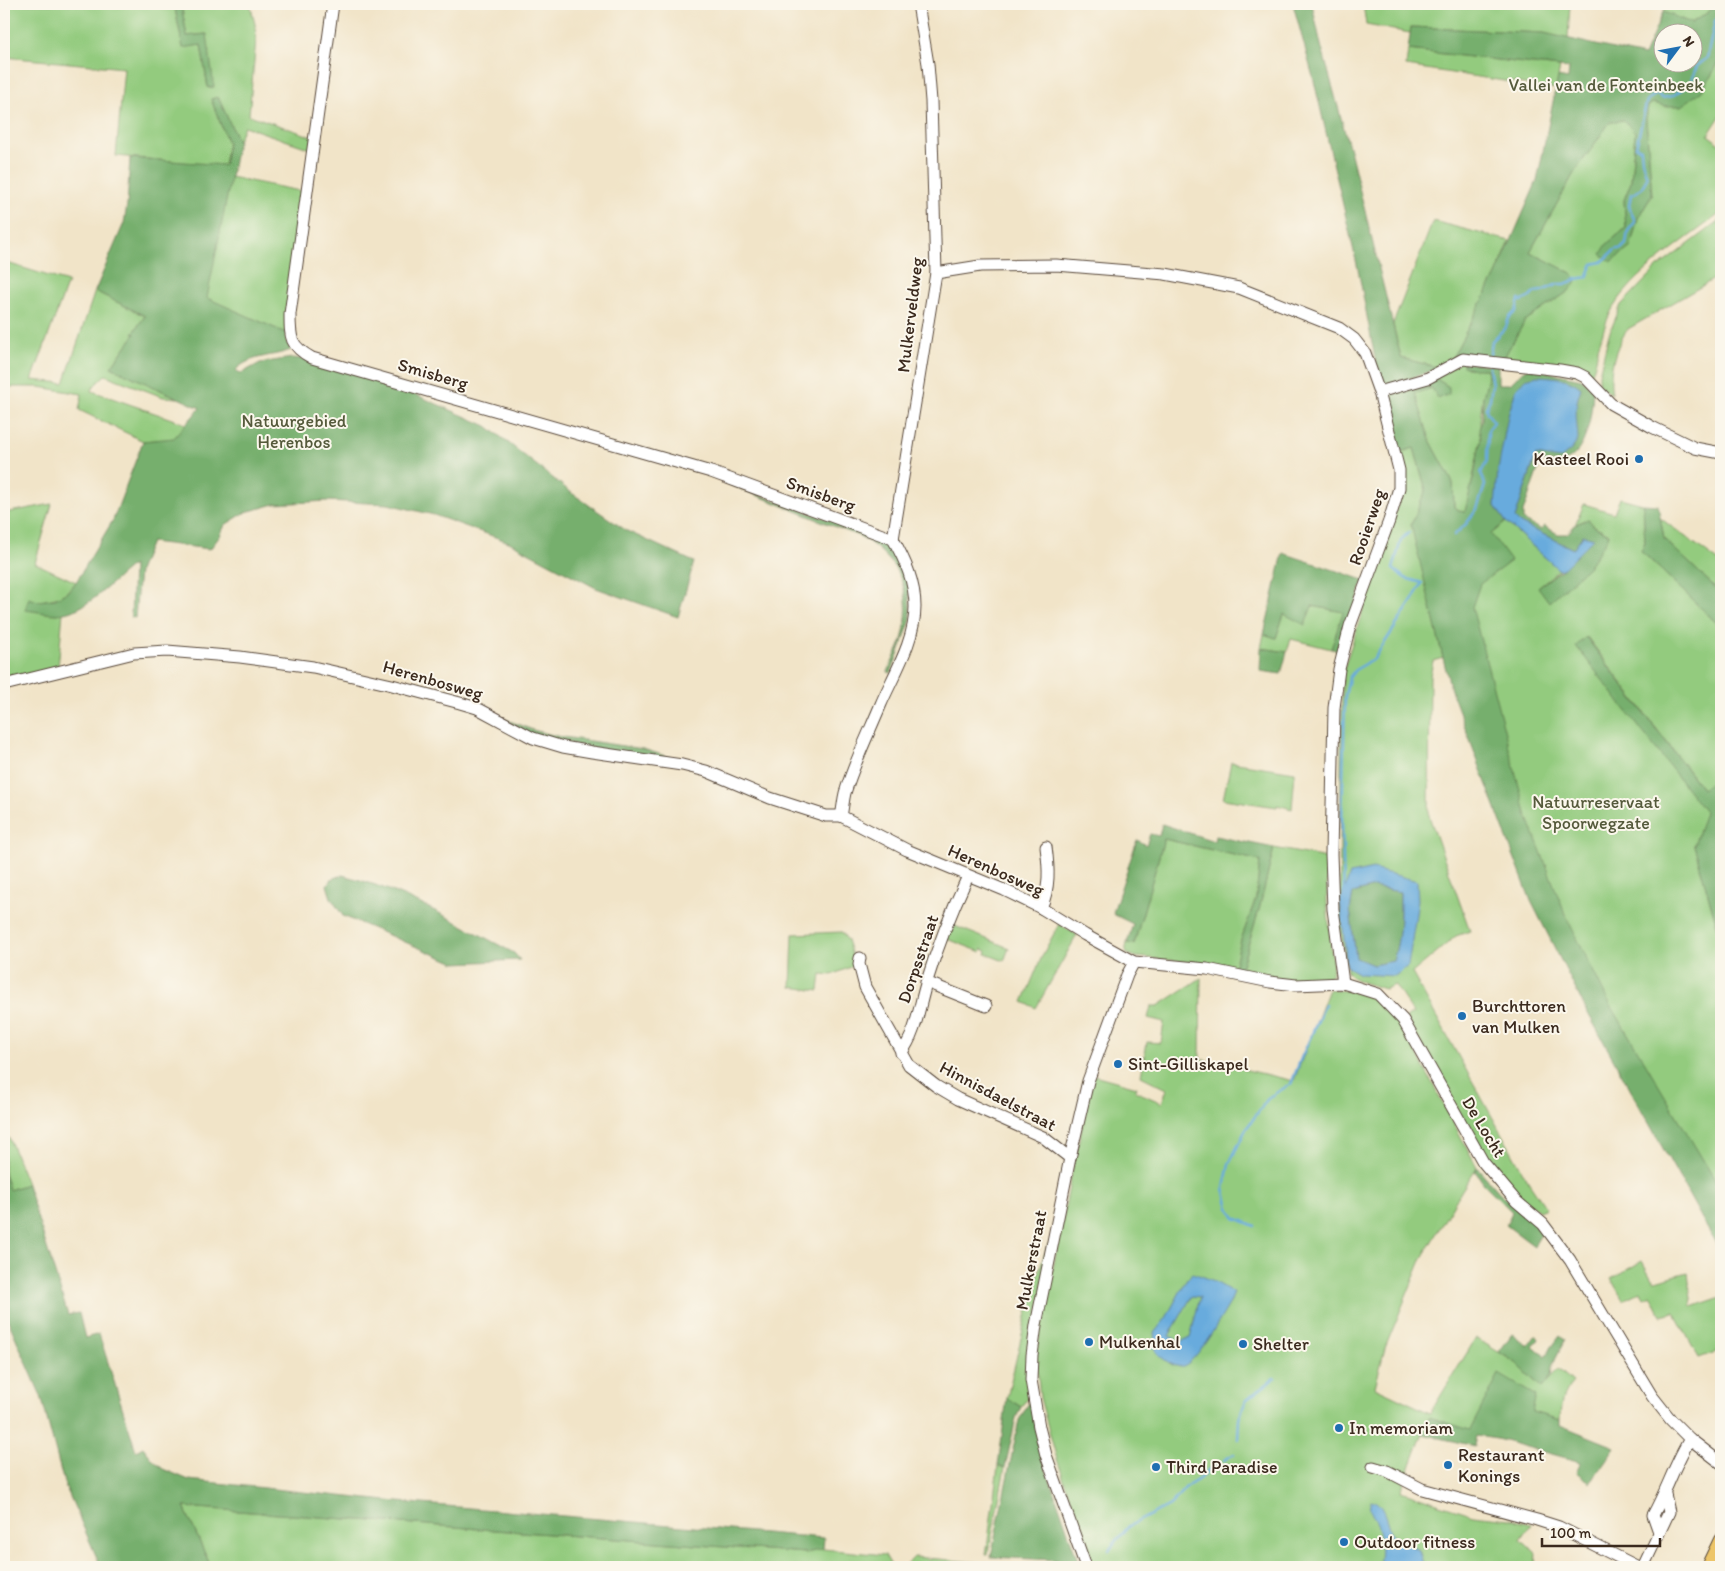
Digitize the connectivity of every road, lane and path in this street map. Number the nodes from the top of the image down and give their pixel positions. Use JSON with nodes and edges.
{"nodes":[{"id":1,"x":333,"y":4,"type":"edge"},
{"id":2,"x":918,"y":4,"type":"edge"},
{"id":3,"x":936,"y":273,"type":"junction"},
{"id":4,"x":1380,"y":392,"type":"junction"},
{"id":5,"x":1721,"y":453,"type":"edge"},
{"id":6,"x":893,"y":539,"type":"junction"},
{"id":7,"x":4,"y":685,"type":"edge"},
{"id":8,"x":841,"y":816,"type":"junction"},
{"id":9,"x":1046,"y":847,"type":"dead end"},
{"id":10,"x":968,"y":876,"type":"junction"},
{"id":11,"x":1041,"y":908,"type":"junction"},
{"id":12,"x":860,"y":958,"type":"dead end"},
{"id":13,"x":1134,"y":962,"type":"junction"},
{"id":14,"x":926,"y":982,"type":"junction"},
{"id":15,"x":1342,"y":983,"type":"junction"},
{"id":16,"x":986,"y":1006,"type":"dead end"},
{"id":17,"x":900,"y":1053,"type":"junction"},
{"id":18,"x":1070,"y":1158,"type":"junction"},
{"id":19,"x":1690,"y":1438,"type":"junction"},
{"id":20,"x":1721,"y":1463,"type":"edge"},
{"id":21,"x":1373,"y":1467,"type":"dead end"},
{"id":22,"x":1721,"y":1540,"type":"edge"},
{"id":23,"x":1086,"y":1567,"type":"edge"},
{"id":24,"x":1638,"y":1567,"type":"edge"},
{"id":25,"x":1643,"y":1567,"type":"edge"},
{"id":26,"x":1708,"y":1567,"type":"edge"}],
"edges":[{"from":1,"to":6,"type":"street","name":"Smisberg"},
{"from":2,"to":3,"type":"street","name":"Mulkerveldweg"},
{"from":3,"to":4,"type":"street","name":"Rooierweg"},
{"from":3,"to":6,"type":"street","name":"Mulkerveldweg"},
{"from":4,"to":5,"type":"street"},
{"from":4,"to":15,"type":"street","name":"Rooierweg"},
{"from":6,"to":8,"type":"street"},
{"from":7,"to":8,"type":"street","name":"Herenbosweg"},
{"from":8,"to":10,"type":"street","name":"Herenbosweg"},
{"from":9,"to":11,"type":"street"},
{"from":10,"to":11,"type":"street","name":"Herenbosweg"},
{"from":10,"to":14,"type":"street","name":"Dorpsstraat"},
{"from":11,"to":13,"type":"street","name":"Herenbosweg"},
{"from":12,"to":17,"type":"street","name":"Hinnisdaelstraat"},
{"from":13,"to":15,"type":"street","name":"De Locht"},
{"from":13,"to":18,"type":"street","name":"Mulkerstraat"},
{"from":14,"to":16,"type":"street"},
{"from":14,"to":17,"type":"street","name":"Dorpsstraat"},
{"from":15,"to":19,"type":"street","name":"De Locht"},
{"from":17,"to":18,"type":"street","name":"Hinnisdaelstraat"},
{"from":18,"to":23,"type":"street","name":"Mulkerstraat"},
{"from":19,"to":20,"type":"street","name":"De Locht"},
{"from":19,"to":25,"type":"street"},
{"from":21,"to":24,"type":"street"},
{"from":22,"to":26,"type":"main road"}]}
